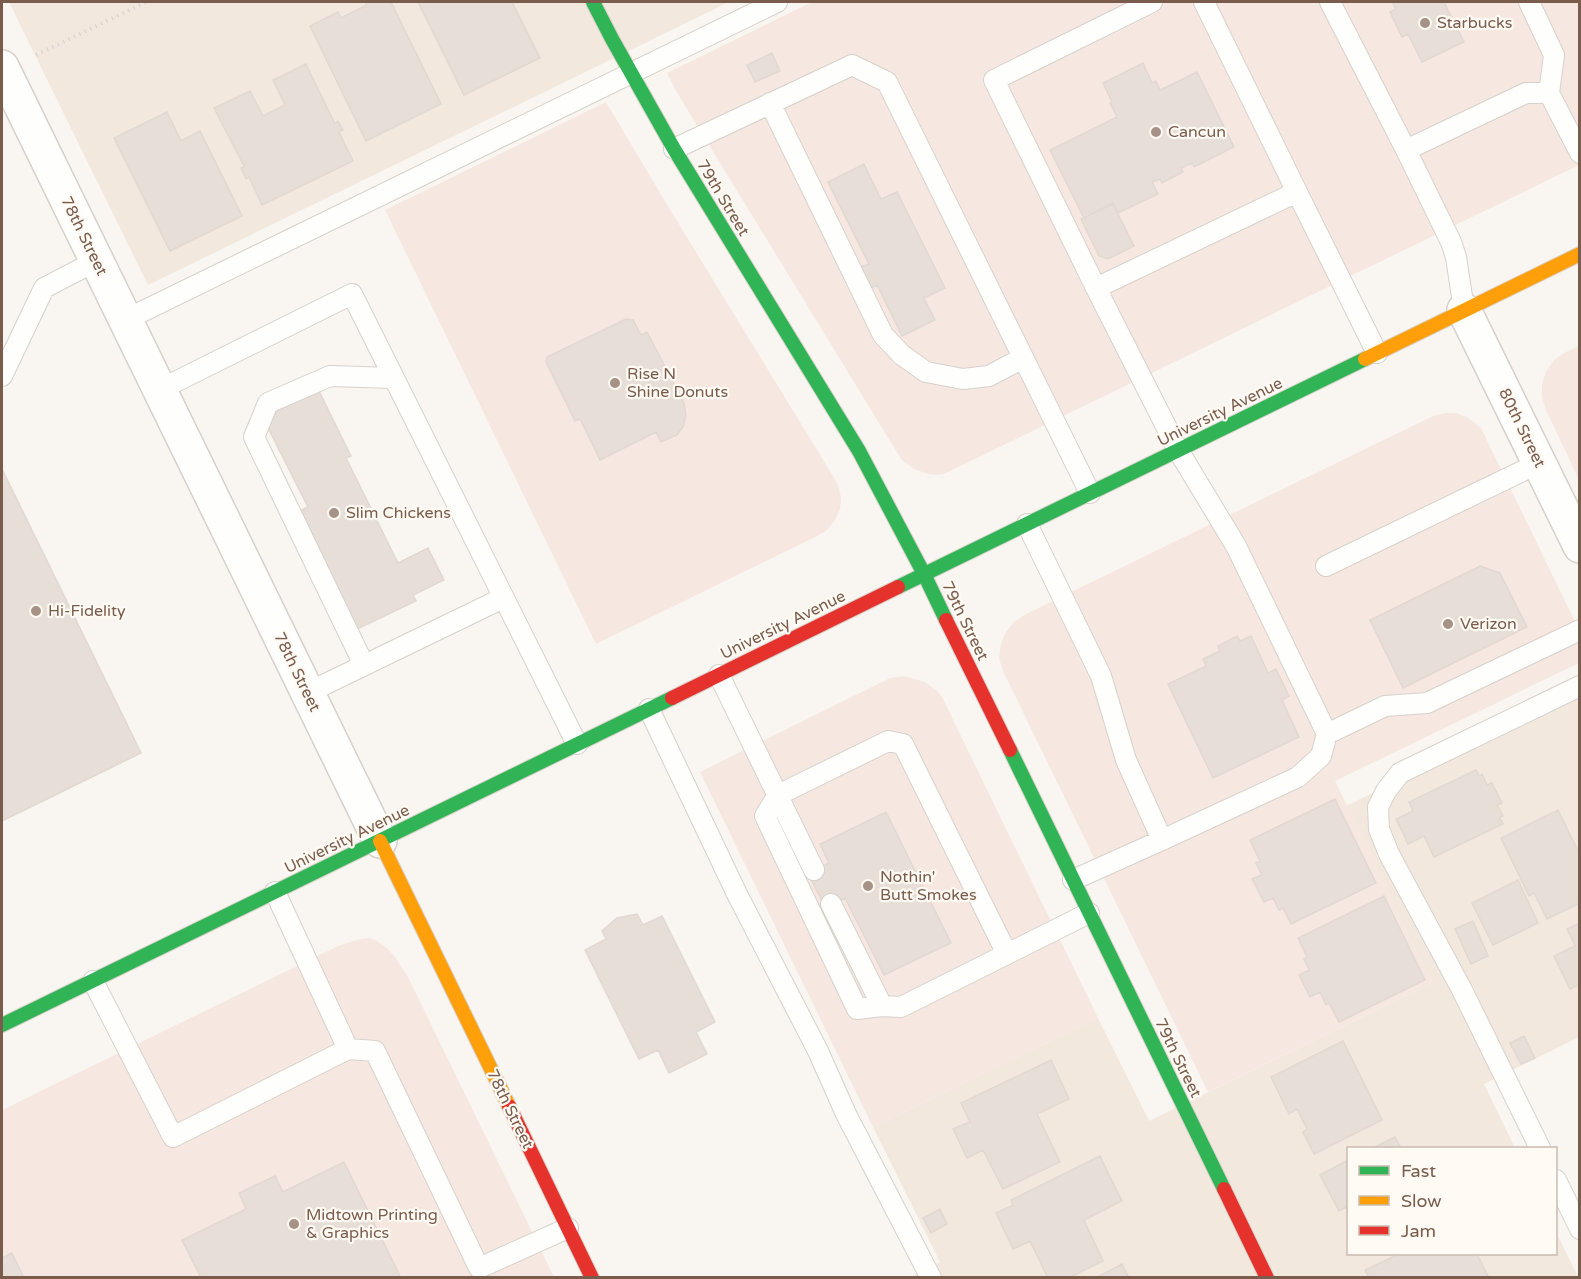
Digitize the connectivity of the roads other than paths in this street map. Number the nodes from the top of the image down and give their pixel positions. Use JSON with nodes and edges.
{"nodes":[{"id":1,"x":593,"y":2,"type":"edge"},
{"id":2,"x":777,"y":2,"type":"edge"},
{"id":3,"x":1152,"y":2,"type":"edge"},
{"id":4,"x":1204,"y":2,"type":"edge"},
{"id":5,"x":1330,"y":2,"type":"edge"},
{"id":6,"x":1529,"y":2,"type":"edge"},
{"id":7,"x":2,"y":69,"type":"edge"},
{"id":8,"x":631,"y":73,"type":"junction"},
{"id":9,"x":1550,"y":93,"type":"junction"},
{"id":10,"x":770,"y":103,"type":"junction"},
{"id":11,"x":674,"y":149,"type":"junction"},
{"id":12,"x":1406,"y":150,"type":"junction"},
{"id":13,"x":1580,"y":153,"type":"edge"},
{"id":14,"x":1297,"y":192,"type":"junction"},
{"id":15,"x":1580,"y":254,"type":"edge"},
{"id":16,"x":96,"y":261,"type":"junction"},
{"id":17,"x":1096,"y":288,"type":"junction"},
{"id":18,"x":1464,"y":310,"type":"junction"},
{"id":19,"x":125,"y":320,"type":"junction"},
{"id":20,"x":1377,"y":353,"type":"junction"},
{"id":21,"x":1023,"y":358,"type":"junction"},
{"id":22,"x":2,"y":376,"type":"edge"},
{"id":23,"x":394,"y":378,"type":"junction"},
{"id":24,"x":159,"y":390,"type":"junction"},
{"id":25,"x":1178,"y":450,"type":"junction"},
{"id":26,"x":1539,"y":463,"type":"junction"},
{"id":27,"x":1090,"y":493,"type":"junction"},
{"id":28,"x":1027,"y":524,"type":"junction"},
{"id":29,"x":1580,"y":546,"type":"edge"},
{"id":30,"x":1326,"y":566,"type":"dead end"},
{"id":31,"x":924,"y":574,"type":"junction"},
{"id":32,"x":504,"y":598,"type":"junction"},
{"id":33,"x":1580,"y":630,"type":"edge"},
{"id":34,"x":364,"y":665,"type":"junction"},
{"id":35,"x":719,"y":675,"type":"junction"},
{"id":36,"x":1580,"y":686,"type":"edge"},
{"id":37,"x":307,"y":693,"type":"junction"},
{"id":38,"x":649,"y":709,"type":"junction"},
{"id":39,"x":1327,"y":734,"type":"junction"},
{"id":40,"x":577,"y":744,"type":"junction"},
{"id":41,"x":778,"y":795,"type":"junction"},
{"id":42,"x":1162,"y":840,"type":"junction"},
{"id":43,"x":380,"y":841,"type":"junction"},
{"id":44,"x":814,"y":870,"type":"dead end"},
{"id":45,"x":1073,"y":880,"type":"junction"},
{"id":46,"x":275,"y":892,"type":"junction"},
{"id":47,"x":831,"y":904,"type":"dead end"},
{"id":48,"x":1089,"y":913,"type":"junction"},
{"id":49,"x":1007,"y":954,"type":"junction"},
{"id":50,"x":93,"y":981,"type":"junction"},
{"id":51,"x":882,"y":1006,"type":"junction"},
{"id":52,"x":2,"y":1025,"type":"edge"},
{"id":53,"x":348,"y":1049,"type":"junction"},
{"id":54,"x":1539,"y":1147,"type":"edge"},
{"id":55,"x":1557,"y":1182,"type":"edge"},
{"id":56,"x":568,"y":1228,"type":"junction"},
{"id":57,"x":1580,"y":1229,"type":"edge"},
{"id":58,"x":592,"y":1278,"type":"edge"},
{"id":59,"x":932,"y":1278,"type":"edge"},
{"id":60,"x":1267,"y":1278,"type":"edge"}],
"edges":[{"from":1,"to":8,"type":"street","name":"79th Street"},
{"from":2,"to":8,"type":"lane"},
{"from":3,"to":17,"type":"lane"},
{"from":4,"to":14,"type":"lane"},
{"from":5,"to":12,"type":"lane"},
{"from":6,"to":9,"type":"lane"},
{"from":7,"to":16,"type":"street","name":"78th Street"},
{"from":8,"to":11,"type":"street","name":"79th Street"},
{"from":8,"to":19,"type":"lane"},
{"from":9,"to":12,"type":"lane"},
{"from":9,"to":13,"type":"lane"},
{"from":10,"to":11,"type":"lane"},
{"from":10,"to":21,"type":"lane"},
{"from":10,"to":21,"type":"lane"},
{"from":11,"to":31,"type":"street","name":"79th Street"},
{"from":12,"to":18,"type":"lane"},
{"from":14,"to":17,"type":"lane"},
{"from":14,"to":20,"type":"lane"},
{"from":15,"to":18,"type":"street","name":"University Avenue"},
{"from":16,"to":19,"type":"street","name":"78th Street"},
{"from":16,"to":22,"type":"lane"},
{"from":17,"to":25,"type":"lane"},
{"from":18,"to":20,"type":"street","name":"University Avenue"},
{"from":18,"to":26,"type":"street","name":"80th Street"},
{"from":19,"to":24,"type":"street","name":"78th Street"},
{"from":20,"to":25,"type":"street","name":"University Avenue"},
{"from":21,"to":27,"type":"lane"},
{"from":23,"to":24,"type":"lane"},
{"from":23,"to":32,"type":"lane"},
{"from":23,"to":34,"type":"lane"},
{"from":24,"to":37,"type":"street","name":"78th Street"},
{"from":25,"to":27,"type":"street","name":"University Avenue"},
{"from":25,"to":39,"type":"lane"},
{"from":26,"to":29,"type":"street","name":"80th Street"},
{"from":26,"to":30,"type":"lane"},
{"from":27,"to":28,"type":"street","name":"University Avenue"},
{"from":28,"to":31,"type":"street","name":"University Avenue"},
{"from":28,"to":42,"type":"lane"},
{"from":31,"to":35,"type":"street","name":"University Avenue"},
{"from":31,"to":45,"type":"street","name":"79th Street"},
{"from":32,"to":34,"type":"lane"},
{"from":32,"to":40,"type":"lane"},
{"from":33,"to":39,"type":"lane"},
{"from":34,"to":37,"type":"lane"},
{"from":35,"to":38,"type":"street","name":"University Avenue"},
{"from":35,"to":41,"type":"lane"},
{"from":36,"to":54,"type":"lane"},
{"from":37,"to":43,"type":"street","name":"78th Street"},
{"from":38,"to":40,"type":"street","name":"University Avenue"},
{"from":38,"to":59,"type":"lane"},
{"from":39,"to":42,"type":"lane"},
{"from":40,"to":43,"type":"street","name":"University Avenue"},
{"from":41,"to":44,"type":"lane"},
{"from":41,"to":49,"type":"lane"},
{"from":41,"to":51,"type":"lane"},
{"from":42,"to":45,"type":"lane"},
{"from":43,"to":46,"type":"street","name":"University Avenue"},
{"from":43,"to":56,"type":"street","name":"78th Street"},
{"from":45,"to":48,"type":"street","name":"79th Street"},
{"from":46,"to":50,"type":"street","name":"University Avenue"},
{"from":46,"to":53,"type":"lane"},
{"from":47,"to":51,"type":"lane"},
{"from":48,"to":49,"type":"lane"},
{"from":48,"to":60,"type":"street","name":"79th Street"},
{"from":49,"to":51,"type":"lane"},
{"from":50,"to":52,"type":"street","name":"University Avenue"},
{"from":50,"to":53,"type":"lane"},
{"from":53,"to":56,"type":"lane"},
{"from":55,"to":57,"type":"lane"},
{"from":56,"to":58,"type":"street","name":"78th Street"}]}
